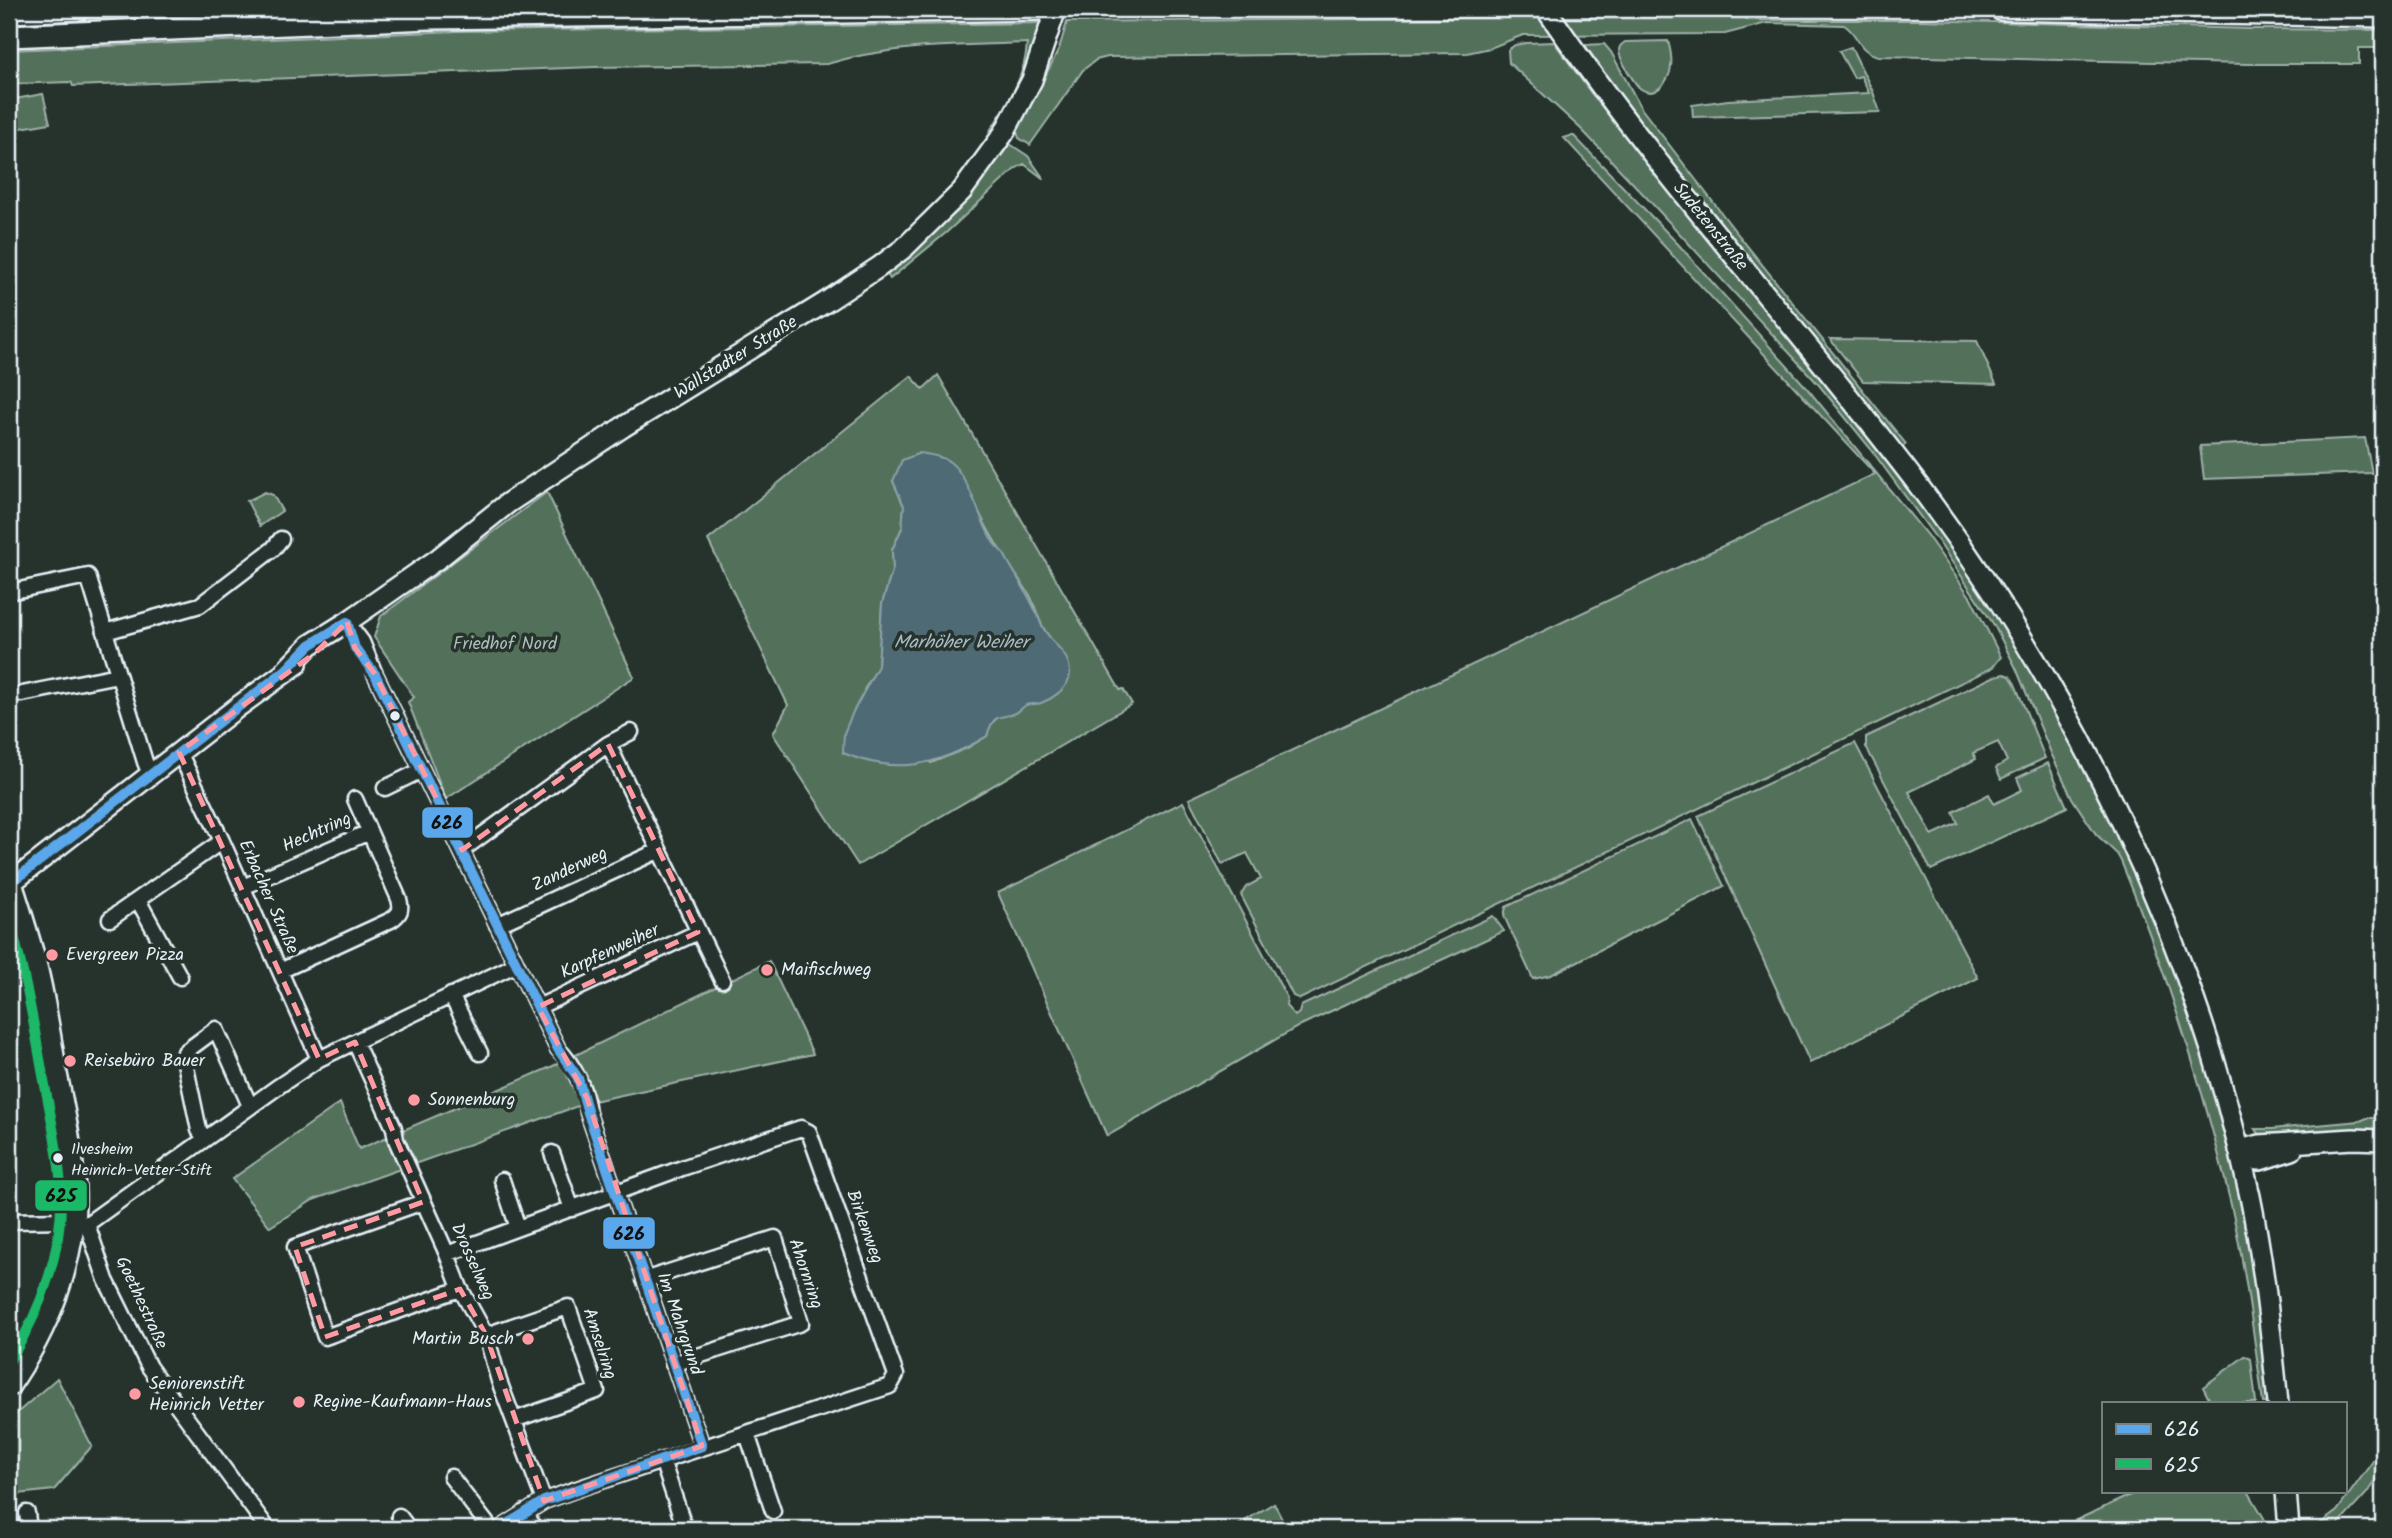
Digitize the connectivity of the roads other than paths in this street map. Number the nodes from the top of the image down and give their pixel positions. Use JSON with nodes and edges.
{"nodes":[{"id":1,"x":78,"y":9,"type":"edge"},
{"id":2,"x":1546,"y":9,"type":"edge"},
{"id":3,"x":2001,"y":9,"type":"edge"},
{"id":4,"x":9,"y":12,"type":"edge"},
{"id":5,"x":2383,"y":16,"type":"edge"},
{"id":6,"x":1050,"y":19,"type":"edge"},
{"id":7,"x":9,"y":36,"type":"edge"},
{"id":8,"x":281,"y":539,"type":"dead end"},
{"id":9,"x":9,"y":592,"type":"edge"},
{"id":10,"x":347,"y":622,"type":"junction"},
{"id":11,"x":105,"y":632,"type":"junction"},
{"id":12,"x":118,"y":676,"type":"junction"},
{"id":13,"x":22,"y":694,"type":"dead end"},
{"id":14,"x":631,"y":732,"type":"dead end"},
{"id":15,"x":608,"y":744,"type":"junction"},
{"id":16,"x":179,"y":752,"type":"junction"},
{"id":17,"x":422,"y":770,"type":"junction"},
{"id":18,"x":150,"y":774,"type":"junction"},
{"id":19,"x":385,"y":788,"type":"dead end"},
{"id":20,"x":355,"y":799,"type":"dead end"},
{"id":21,"x":369,"y":832,"type":"junction"},
{"id":22,"x":222,"y":841,"type":"junction"},
{"id":23,"x":462,"y":850,"type":"junction"},
{"id":24,"x":659,"y":851,"type":"junction"},
{"id":25,"x":10,"y":879,"type":"edge"},
{"id":26,"x":243,"y":887,"type":"junction"},
{"id":27,"x":138,"y":900,"type":"junction"},
{"id":28,"x":110,"y":919,"type":"dead end"},
{"id":29,"x":498,"y":925,"type":"junction"},
{"id":30,"x":698,"y":932,"type":"junction"},
{"id":31,"x":517,"y":964,"type":"junction"},
{"id":32,"x":280,"y":971,"type":"junction"},
{"id":33,"x":180,"y":977,"type":"dead end"},
{"id":34,"x":722,"y":980,"type":"dead end"},
{"id":35,"x":451,"y":995,"type":"junction"},
{"id":36,"x":538,"y":1007,"type":"junction"},
{"id":37,"x":355,"y":1042,"type":"junction"},
{"id":38,"x":480,"y":1053,"type":"dead end"},
{"id":39,"x":319,"y":1059,"type":"junction"},
{"id":40,"x":250,"y":1106,"type":"junction"},
{"id":41,"x":205,"y":1139,"type":"junction"},
{"id":42,"x":2383,"y":1140,"type":"edge"},
{"id":43,"x":2310,"y":1143,"type":"junction"},
{"id":44,"x":552,"y":1153,"type":"dead end"},
{"id":45,"x":2240,"y":1154,"type":"junction"},
{"id":46,"x":2272,"y":1157,"type":"junction"},
{"id":47,"x":502,"y":1180,"type":"dead end"},
{"id":48,"x":615,"y":1193,"type":"junction"},
{"id":49,"x":2251,"y":1201,"type":"junction"},
{"id":50,"x":424,"y":1202,"type":"junction"},
{"id":51,"x":572,"y":1209,"type":"junction"},
{"id":52,"x":9,"y":1221,"type":"edge"},
{"id":53,"x":80,"y":1222,"type":"junction"},
{"id":54,"x":518,"y":1228,"type":"junction"},
{"id":55,"x":447,"y":1254,"type":"junction"},
{"id":56,"x":644,"y":1280,"type":"junction"},
{"id":57,"x":460,"y":1289,"type":"junction"},
{"id":58,"x":486,"y":1335,"type":"junction"},
{"id":59,"x":673,"y":1364,"type":"junction"},
{"id":60,"x":9,"y":1387,"type":"edge"},
{"id":61,"x":2278,"y":1402,"type":"edge"},
{"id":62,"x":514,"y":1420,"type":"junction"},
{"id":63,"x":747,"y":1434,"type":"junction"},
{"id":64,"x":702,"y":1446,"type":"junction"},
{"id":65,"x":662,"y":1460,"type":"junction"},
{"id":66,"x":451,"y":1477,"type":"dead end"},
{"id":67,"x":2286,"y":1492,"type":"edge"},
{"id":68,"x":544,"y":1501,"type":"junction"},
{"id":69,"x":773,"y":1511,"type":"dead end"},
{"id":70,"x":524,"y":1512,"type":"junction"},
{"id":71,"x":27,"y":1513,"type":"dead end"},
{"id":72,"x":399,"y":1516,"type":"dead end"},
{"id":73,"x":29,"y":1529,"type":"edge"},
{"id":74,"x":268,"y":1529,"type":"edge"},
{"id":75,"x":409,"y":1529,"type":"edge"},
{"id":76,"x":491,"y":1529,"type":"edge"},
{"id":77,"x":499,"y":1529,"type":"edge"},
{"id":78,"x":536,"y":1529,"type":"edge"},
{"id":79,"x":685,"y":1529,"type":"edge"},
{"id":80,"x":2289,"y":1529,"type":"edge"}],
"edges":[{"from":1,"to":4,"type":"highway"},
{"from":2,"to":45,"type":"main road","name":"Sudetenstraße"},
{"from":3,"to":5,"type":"highway"},
{"from":6,"to":7,"type":"highway"},
{"from":6,"to":10,"type":"main road","name":"Wallstadter Straße"},
{"from":8,"to":11,"type":"street"},
{"from":9,"to":11,"type":"street"},
{"from":10,"to":16,"type":"main road","name":"Wallstadter Straße"},
{"from":10,"to":17,"type":"street","name":"Im Mahrgrund"},
{"from":11,"to":12,"type":"street"},
{"from":12,"to":13,"type":"street"},
{"from":12,"to":18,"type":"street"},
{"from":14,"to":15,"type":"street"},
{"from":15,"to":23,"type":"street"},
{"from":15,"to":24,"type":"street"},
{"from":16,"to":18,"type":"main road","name":"Wallstadter Straße"},
{"from":16,"to":22,"type":"street","name":"Erbacher Straße"},
{"from":17,"to":19,"type":"street"},
{"from":17,"to":23,"type":"street","name":"Im Mahrgrund"},
{"from":18,"to":25,"type":"main road","name":"Wallstadter Straße"},
{"from":20,"to":21,"type":"street","name":"Hechtring"},
{"from":21,"to":26,"type":"street","name":"Hechtring"},
{"from":21,"to":32,"type":"street","name":"Hechtring"},
{"from":22,"to":26,"type":"street","name":"Erbacher Straße"},
{"from":22,"to":27,"type":"street"},
{"from":23,"to":29,"type":"street","name":"Im Mahrgrund"},
{"from":24,"to":29,"type":"street","name":"Zanderweg"},
{"from":24,"to":30,"type":"street"},
{"from":25,"to":53,"type":"main road"},
{"from":26,"to":32,"type":"street","name":"Erbacher Straße"},
{"from":27,"to":28,"type":"street"},
{"from":27,"to":33,"type":"street"},
{"from":29,"to":31,"type":"street","name":"Im Mahrgrund"},
{"from":30,"to":34,"type":"street"},
{"from":30,"to":36,"type":"street","name":"Karpfenweiher"},
{"from":31,"to":35,"type":"street"},
{"from":31,"to":36,"type":"street","name":"Im Mahrgrund"},
{"from":32,"to":39,"type":"street","name":"Erbacher Straße"},
{"from":35,"to":37,"type":"street"},
{"from":35,"to":38,"type":"street"},
{"from":36,"to":48,"type":"street","name":"Im Mahrgrund"},
{"from":37,"to":39,"type":"street"},
{"from":37,"to":50,"type":"street","name":"Drosselweg"},
{"from":39,"to":40,"type":"street"},
{"from":40,"to":41,"type":"street"},
{"from":40,"to":41,"type":"street"},
{"from":41,"to":53,"type":"street"},
{"from":42,"to":43,"type":"main road"},
{"from":43,"to":45,"type":"main road"},
{"from":43,"to":46,"type":"main road"},
{"from":44,"to":51,"type":"street"},
{"from":45,"to":46,"type":"main road"},
{"from":45,"to":49,"type":"main road","name":"Sudetenstraße"},
{"from":46,"to":49,"type":"main road"},
{"from":47,"to":54,"type":"street"},
{"from":48,"to":51,"type":"street","name":"Birkenweg"},
{"from":48,"to":56,"type":"street","name":"Im Mahrgrund"},
{"from":48,"to":63,"type":"street","name":"Birkenweg"},
{"from":49,"to":61,"type":"main road","name":"Sudetenstraße"},
{"from":50,"to":55,"type":"street","name":"Drosselweg"},
{"from":50,"to":57,"type":"street"},
{"from":51,"to":54,"type":"street","name":"Birkenweg"},
{"from":52,"to":53,"type":"street"},
{"from":53,"to":60,"type":"main road"},
{"from":53,"to":74,"type":"street","name":"Goethestraße"},
{"from":54,"to":55,"type":"street","name":"Birkenweg"},
{"from":55,"to":57,"type":"street","name":"Drosselweg"},
{"from":56,"to":59,"type":"street","name":"Im Mahrgrund"},
{"from":56,"to":59,"type":"street","name":"Ahornring"},
{"from":57,"to":58,"type":"street","name":"Drosselweg"},
{"from":58,"to":62,"type":"street","name":"Drosselweg"},
{"from":58,"to":62,"type":"street","name":"Amselring"},
{"from":59,"to":64,"type":"street","name":"Im Mahrgrund"},
{"from":62,"to":68,"type":"street","name":"Drosselweg"},
{"from":63,"to":64,"type":"street","name":"Birkenweg"},
{"from":63,"to":69,"type":"street"},
{"from":64,"to":65,"type":"street"},
{"from":65,"to":68,"type":"street"},
{"from":65,"to":79,"type":"street"},
{"from":66,"to":76,"type":"street"},
{"from":67,"to":80,"type":"main road"},
{"from":68,"to":70,"type":"street"},
{"from":70,"to":77,"type":"street"},
{"from":70,"to":78,"type":"street"},
{"from":71,"to":73,"type":"street"},
{"from":72,"to":75,"type":"street"}]}
